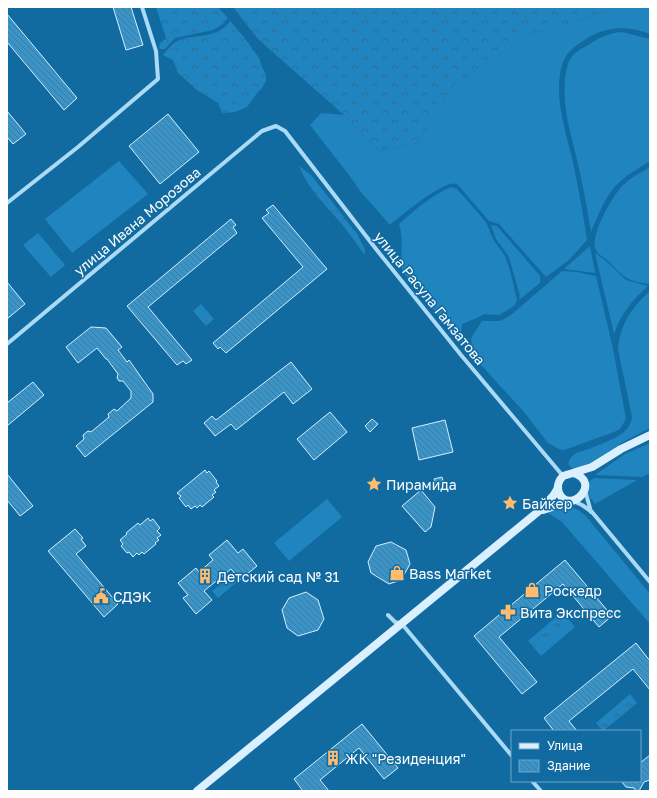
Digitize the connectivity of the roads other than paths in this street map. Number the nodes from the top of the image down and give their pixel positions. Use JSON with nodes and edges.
{"nodes":[{"id":1,"x":142,"y":7,"type":"edge"},
{"id":2,"x":285,"y":131,"type":"joint"},
{"id":3,"x":7,"y":203,"type":"edge"},
{"id":4,"x":7,"y":344,"type":"edge"},
{"id":5,"x":650,"y":435,"type":"edge"},
{"id":6,"x":606,"y":459,"type":"junction"},
{"id":7,"x":573,"y":473,"type":"junction"},
{"id":8,"x":563,"y":476,"type":"junction"},
{"id":9,"x":558,"y":488,"type":"junction"},
{"id":10,"x":585,"y":488,"type":"junction"},
{"id":11,"x":571,"y":501,"type":"junction"},
{"id":12,"x":539,"y":512,"type":"junction"},
{"id":13,"x":592,"y":512,"type":"junction"},
{"id":14,"x":650,"y":582,"type":"edge"},
{"id":15,"x":388,"y":615,"type":"dead end"},
{"id":16,"x":402,"y":624,"type":"junction"},
{"id":17,"x":511,"y":755,"type":"edge"},
{"id":18,"x":533,"y":782,"type":"edge"},
{"id":19,"x":197,"y":791,"type":"edge"},
{"id":20,"x":541,"y":791,"type":"edge"}],
"edges":[{"from":1,"to":3,"type":"street"},
{"from":2,"to":4,"type":"street","name":"улица Ивана Морозова"},
{"from":2,"to":8,"type":"street","name":"улица Расула Гамзатова"},
{"from":5,"to":6,"type":"main road"},
{"from":6,"to":7,"type":"main road"},
{"from":6,"to":10,"type":"main road"},
{"from":7,"to":8,"type":"main road"},
{"from":7,"to":10,"type":"main road"},
{"from":8,"to":9,"type":"main road"},
{"from":9,"to":11,"type":"main road"},
{"from":9,"to":12,"type":"main road"},
{"from":10,"to":11,"type":"main road"},
{"from":10,"to":13,"type":"street"},
{"from":11,"to":12,"type":"main road"},
{"from":11,"to":13,"type":"street"},
{"from":12,"to":16,"type":"main road"},
{"from":13,"to":14,"type":"street"},
{"from":15,"to":16,"type":"street"},
{"from":16,"to":17,"type":"street"},
{"from":16,"to":19,"type":"main road"},
{"from":18,"to":20,"type":"street"}]}
